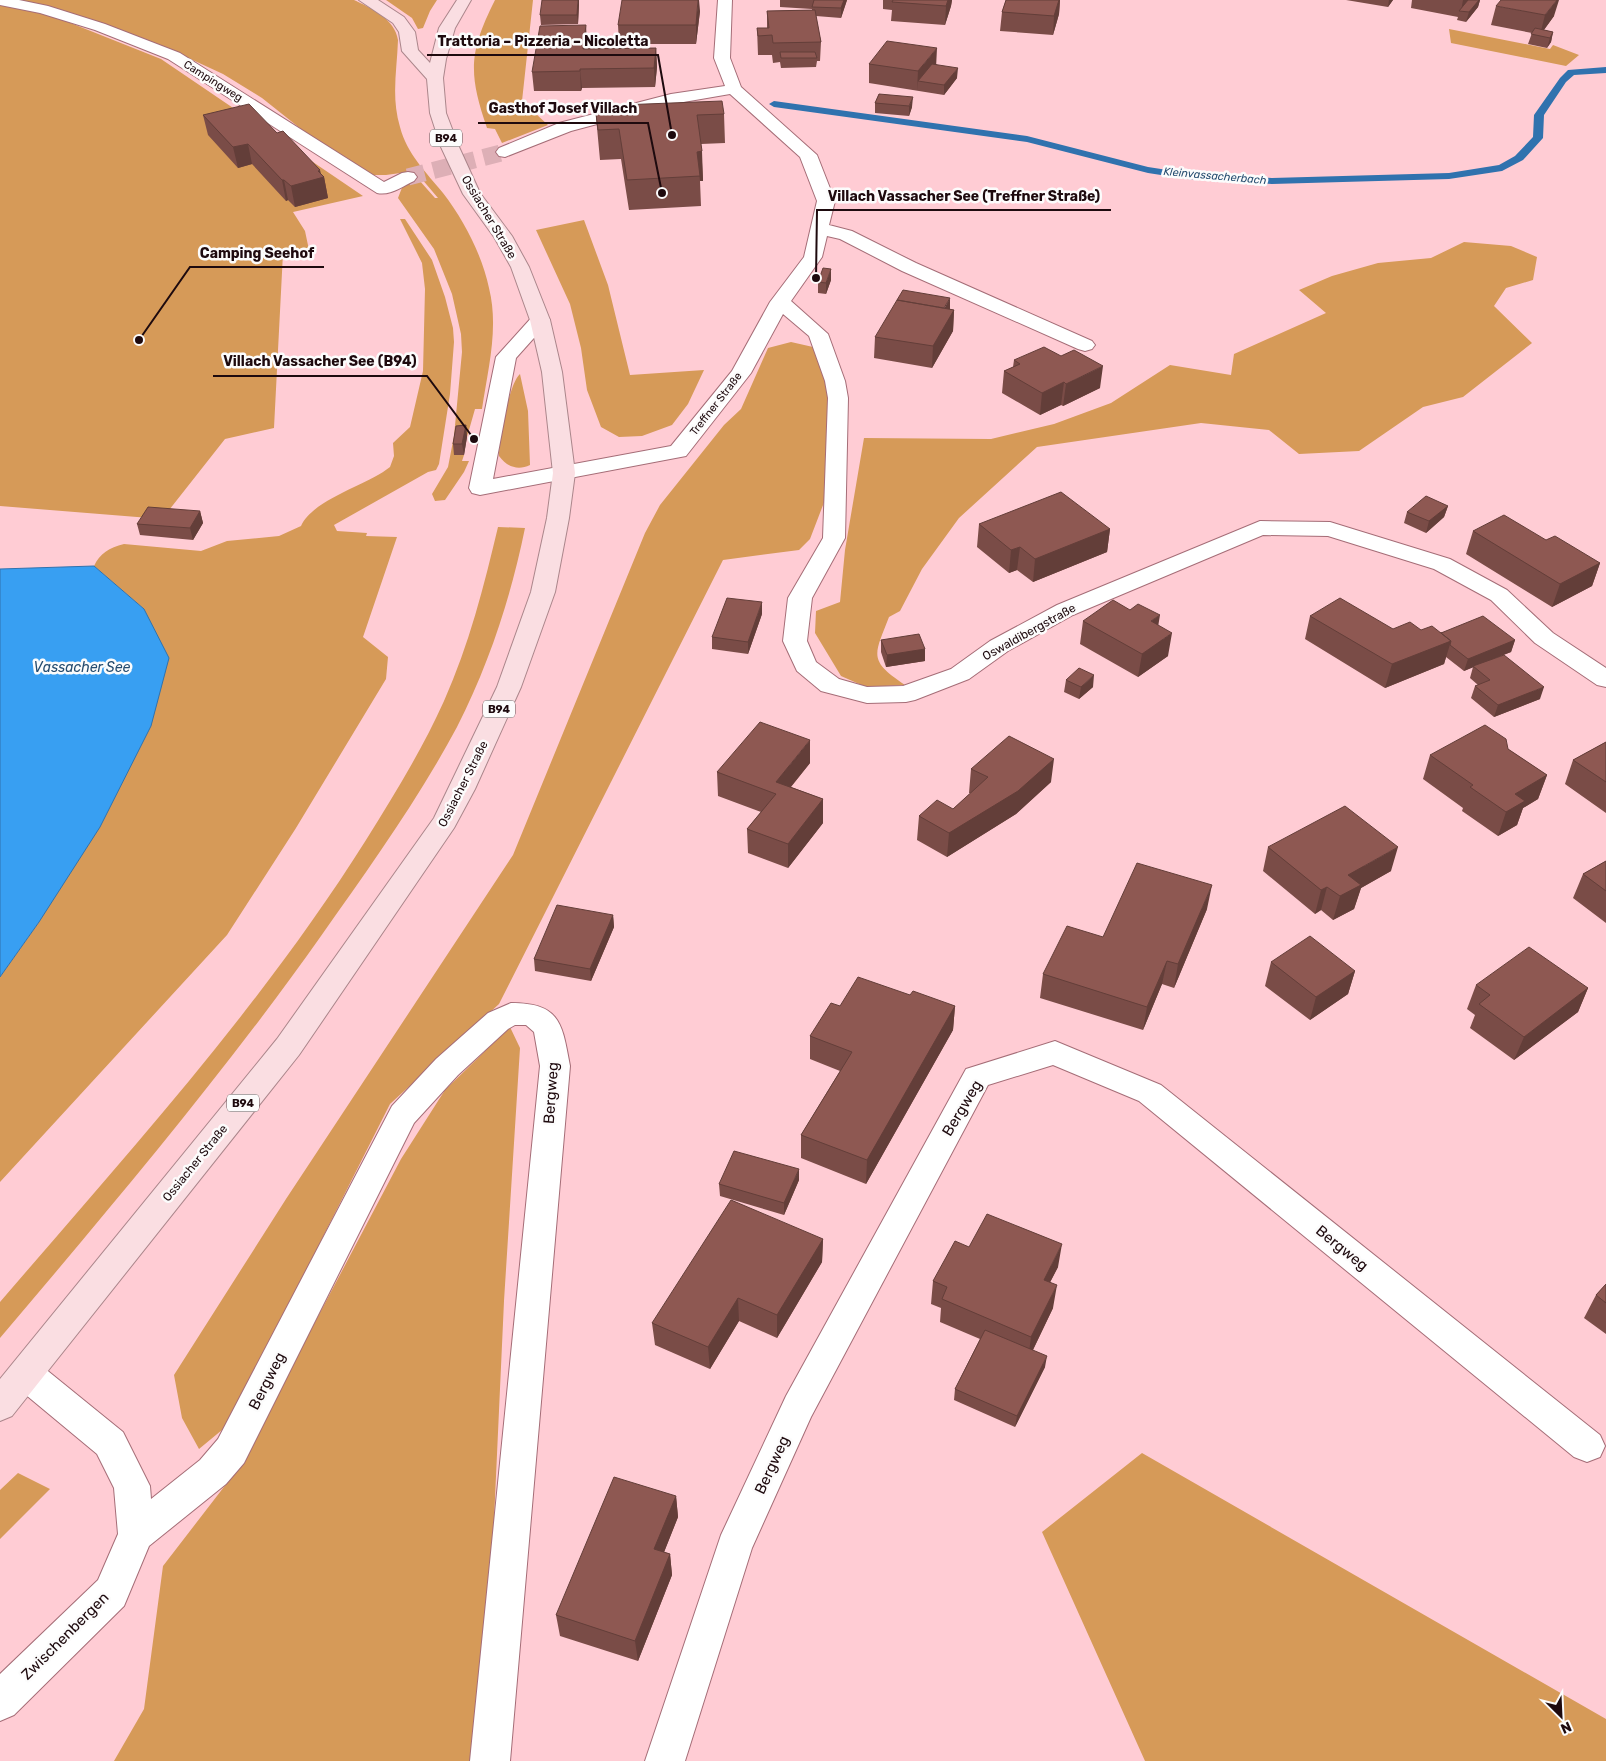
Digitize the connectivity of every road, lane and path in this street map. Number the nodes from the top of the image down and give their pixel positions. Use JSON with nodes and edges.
{"nodes":[{"id":1,"x":366,"y":0,"type":"edge"},
{"id":2,"x":464,"y":0,"type":"edge"},
{"id":3,"x":725,"y":0,"type":"edge"},
{"id":4,"x":0,"y":1,"type":"edge"},
{"id":5,"x":435,"y":78,"type":"junction"},
{"id":6,"x":734,"y":89,"type":"junction"},
{"id":7,"x":505,"y":152,"type":"tunnel mouth"},
{"id":8,"x":408,"y":177,"type":"tunnel mouth"},
{"id":9,"x":819,"y":228,"type":"junction"},
{"id":10,"x":909,"y":267,"type":"junction"},
{"id":11,"x":922,"y":290,"type":"dead end"},
{"id":12,"x":780,"y":302,"type":"junction"},
{"id":13,"x":540,"y":320,"type":"junction"},
{"id":14,"x":1085,"y":345,"type":"dead end"},
{"id":15,"x":564,"y":473,"type":"junction"},
{"id":16,"x":1606,"y":679,"type":"edge"},
{"id":17,"x":26,"y":1374,"type":"junction"},
{"id":18,"x":0,"y":1405,"type":"edge"},
{"id":19,"x":1587,"y":1446,"type":"dead end"},
{"id":20,"x":136,"y":1534,"type":"junction"},
{"id":21,"x":0,"y":1701,"type":"edge"},
{"id":22,"x":490,"y":1761,"type":"edge"},
{"id":23,"x":665,"y":1761,"type":"edge"}],
"edges":[{"from":1,"to":5,"type":"main road"},
{"from":2,"to":5,"type":"main road","name":"Ossiacher Straße","number":"B94"},
{"from":3,"to":6,"type":"street","name":"Treffner Straße"},
{"from":4,"to":8,"type":"street","name":"Campingweg"},
{"from":5,"to":13,"type":"main road","name":"Ossiacher Straße","number":"B94"},
{"from":6,"to":7,"type":"street"},
{"from":6,"to":9,"type":"street","name":"Treffner Straße"},
{"from":9,"to":10,"type":"street"},
{"from":9,"to":12,"type":"street","name":"Treffner Straße"},
{"from":10,"to":11,"type":"street"},
{"from":10,"to":14,"type":"street"},
{"from":12,"to":15,"type":"street","name":"Treffner Straße"},
{"from":12,"to":16,"type":"street","name":"Oswaldibergstraße"},
{"from":13,"to":15,"type":"main road","name":"Ossiacher Straße","number":"B94"},
{"from":13,"to":15,"type":"street","name":"Treffner Straße"},
{"from":15,"to":17,"type":"main road","name":"Ossiacher Straße","number":"B94"},
{"from":17,"to":18,"type":"main road","name":"Ossiacher Straße","number":"B94"},
{"from":17,"to":20,"type":"street","name":"Zwischenbergen"},
{"from":19,"to":23,"type":"street","name":"Bergweg"},
{"from":20,"to":21,"type":"street","name":"Zwischenbergen"},
{"from":20,"to":22,"type":"street","name":"Bergweg"}]}
